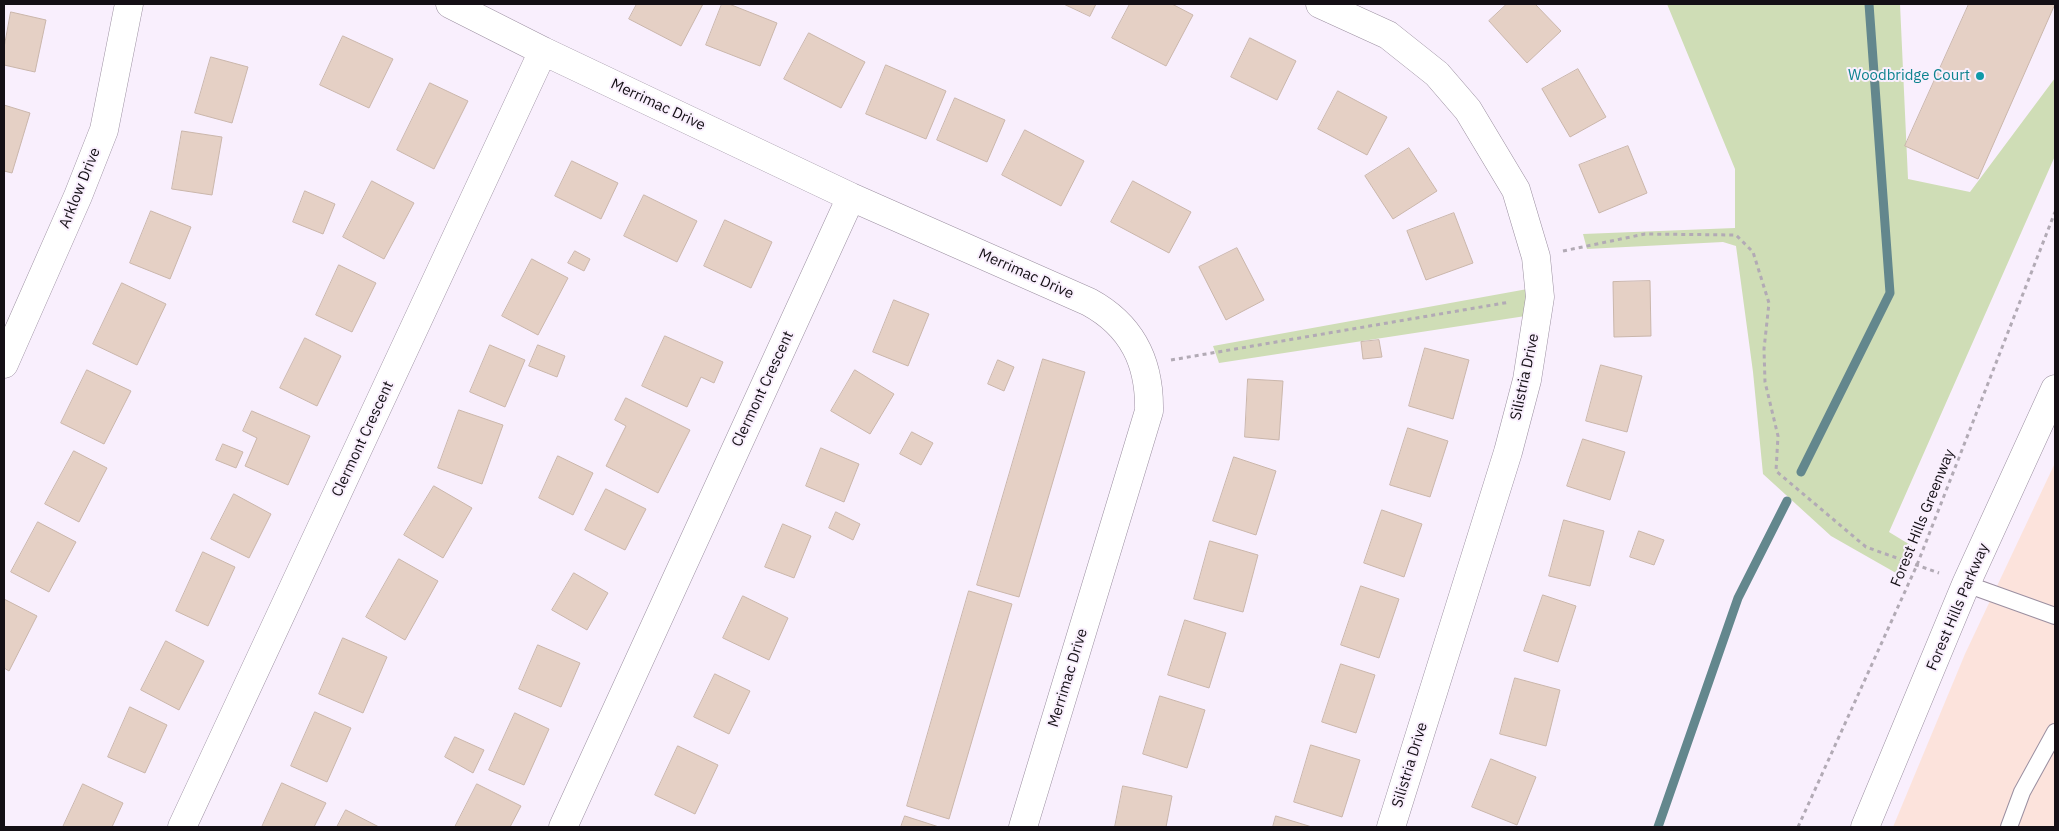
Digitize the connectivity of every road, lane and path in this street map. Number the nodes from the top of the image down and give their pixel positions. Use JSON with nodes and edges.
{"nodes":[{"id":1,"x":129,"y":4,"type":"edge"},
{"id":2,"x":450,"y":4,"type":"edge"},
{"id":3,"x":1320,"y":4,"type":"edge"},
{"id":4,"x":543,"y":51,"type":"junction"},
{"id":5,"x":851,"y":197,"type":"junction"},
{"id":6,"x":2055,"y":212,"type":"edge"},
{"id":7,"x":1536,"y":257,"type":"junction"},
{"id":8,"x":1540,"y":297,"type":"junction"},
{"id":9,"x":4,"y":364,"type":"edge"},
{"id":10,"x":1144,"y":364,"type":"junction"},
{"id":11,"x":2055,"y":389,"type":"edge"},
{"id":12,"x":1917,"y":565,"type":"junction"},
{"id":13,"x":1966,"y":584,"type":"junction"},
{"id":14,"x":2055,"y":616,"type":"edge"},
{"id":15,"x":2055,"y":732,"type":"edge"},
{"id":16,"x":182,"y":827,"type":"edge"},
{"id":17,"x":563,"y":827,"type":"edge"},
{"id":18,"x":1023,"y":827,"type":"edge"},
{"id":19,"x":1391,"y":827,"type":"edge"},
{"id":20,"x":1798,"y":827,"type":"edge"},
{"id":21,"x":1865,"y":827,"type":"edge"},
{"id":22,"x":2009,"y":827,"type":"edge"}],
"edges":[{"from":1,"to":9,"type":"street","name":"Arklow Drive"},
{"from":2,"to":4,"type":"street","name":"Merrimac Drive"},
{"from":3,"to":7,"type":"street","name":"Silistria Drive"},
{"from":4,"to":5,"type":"street","name":"Merrimac Drive"},
{"from":4,"to":16,"type":"street","name":"Clermont Crescent"},
{"from":5,"to":10,"type":"street","name":"Merrimac Drive"},
{"from":5,"to":17,"type":"street","name":"Clermont Crescent"},
{"from":6,"to":12,"type":"path","name":"Forest Hills Greenway"},
{"from":7,"to":8,"type":"street","name":"Silistria Drive"},
{"from":7,"to":12,"type":"path"},
{"from":8,"to":10,"type":"path"},
{"from":8,"to":19,"type":"street","name":"Silistria Drive"},
{"from":10,"to":18,"type":"street","name":"Merrimac Drive"},
{"from":11,"to":13,"type":"street","name":"Forest Hills Parkway"},
{"from":12,"to":13,"type":"path"},
{"from":12,"to":20,"type":"path","name":"Forest Hills Greenway"},
{"from":13,"to":14,"type":"lane"},
{"from":13,"to":21,"type":"street","name":"Forest Hills Parkway"},
{"from":15,"to":22,"type":"lane"}]}
